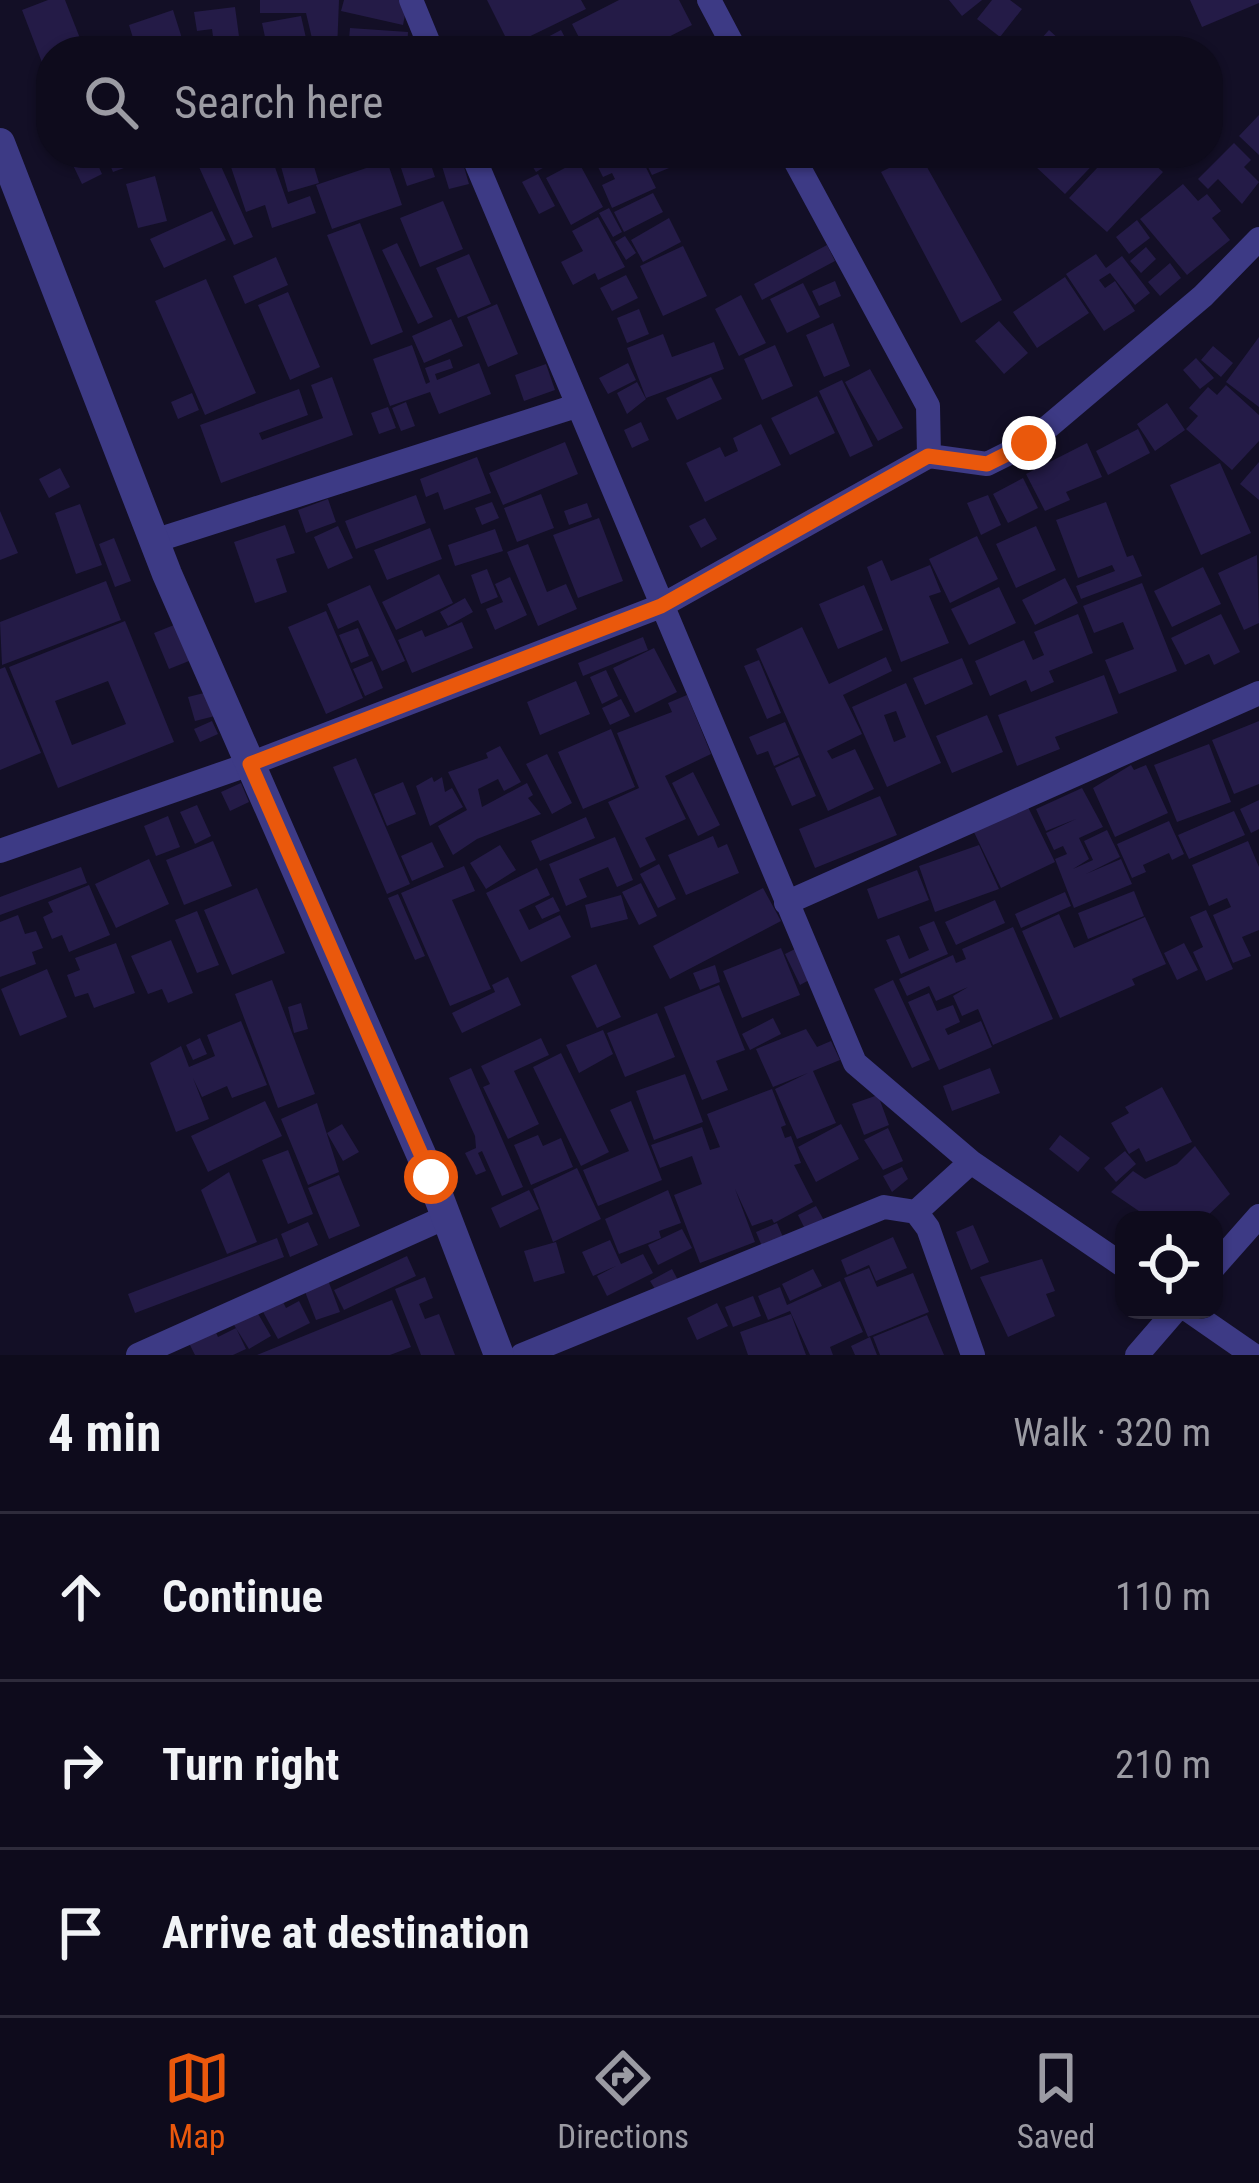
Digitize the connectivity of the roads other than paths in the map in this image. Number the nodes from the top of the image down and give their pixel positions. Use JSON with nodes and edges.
{"nodes":[{"id":1,"x":412,"y":0,"type":"edge"},
{"id":2,"x":709,"y":0,"type":"edge"},
{"id":3,"x":426,"y":36,"type":"edge"},
{"id":4,"x":728,"y":36,"type":"edge"},
{"id":5,"x":0,"y":143,"type":"edge"},
{"id":6,"x":478,"y":168,"type":"edge"},
{"id":7,"x":799,"y":168,"type":"edge"},
{"id":8,"x":1259,"y":239,"type":"edge"},
{"id":9,"x":576,"y":406,"type":"junction"},
{"id":10,"x":928,"y":456,"type":"junction"},
{"id":11,"x":154,"y":541,"type":"junction"},
{"id":12,"x":661,"y":606,"type":"junction"},
{"id":13,"x":1259,"y":693,"type":"edge"},
{"id":14,"x":250,"y":764,"type":"junction"},
{"id":15,"x":0,"y":851,"type":"edge"},
{"id":16,"x":786,"y":903,"type":"junction"},
{"id":17,"x":971,"y":1162,"type":"junction"},
{"id":18,"x":916,"y":1212,"type":"junction"},
{"id":19,"x":1259,"y":1216,"type":"edge"},
{"id":20,"x":446,"y":1217,"type":"junction"},
{"id":21,"x":1223,"y":1257,"type":"edge"},
{"id":22,"x":1115,"y":1260,"type":"edge"},
{"id":23,"x":1168,"y":1319,"type":"edge"},
{"id":24,"x":1200,"y":1319,"type":"edge"},
{"id":25,"x":138,"y":1355,"type":"edge"},
{"id":26,"x":499,"y":1355,"type":"edge"},
{"id":27,"x":522,"y":1355,"type":"edge"},
{"id":28,"x":973,"y":1355,"type":"edge"},
{"id":29,"x":1137,"y":1355,"type":"edge"},
{"id":30,"x":1253,"y":1355,"type":"edge"}],
"edges":[{"from":1,"to":3,"type":"street"},
{"from":2,"to":4,"type":"street"},
{"from":5,"to":11,"type":"street"},
{"from":6,"to":9,"type":"street"},
{"from":7,"to":10,"type":"street"},
{"from":8,"to":10,"type":"street"},
{"from":9,"to":11,"type":"street"},
{"from":9,"to":12,"type":"street"},
{"from":10,"to":12,"type":"street"},
{"from":11,"to":14,"type":"street"},
{"from":12,"to":14,"type":"street"},
{"from":12,"to":16,"type":"street"},
{"from":13,"to":16,"type":"street"},
{"from":14,"to":15,"type":"street"},
{"from":14,"to":20,"type":"street"},
{"from":16,"to":17,"type":"street"},
{"from":17,"to":18,"type":"street"},
{"from":17,"to":22,"type":"street"},
{"from":18,"to":27,"type":"street"},
{"from":18,"to":28,"type":"street"},
{"from":19,"to":21,"type":"street"},
{"from":20,"to":25,"type":"street"},
{"from":20,"to":26,"type":"street"},
{"from":23,"to":29,"type":"street"},
{"from":24,"to":30,"type":"street"}]}
